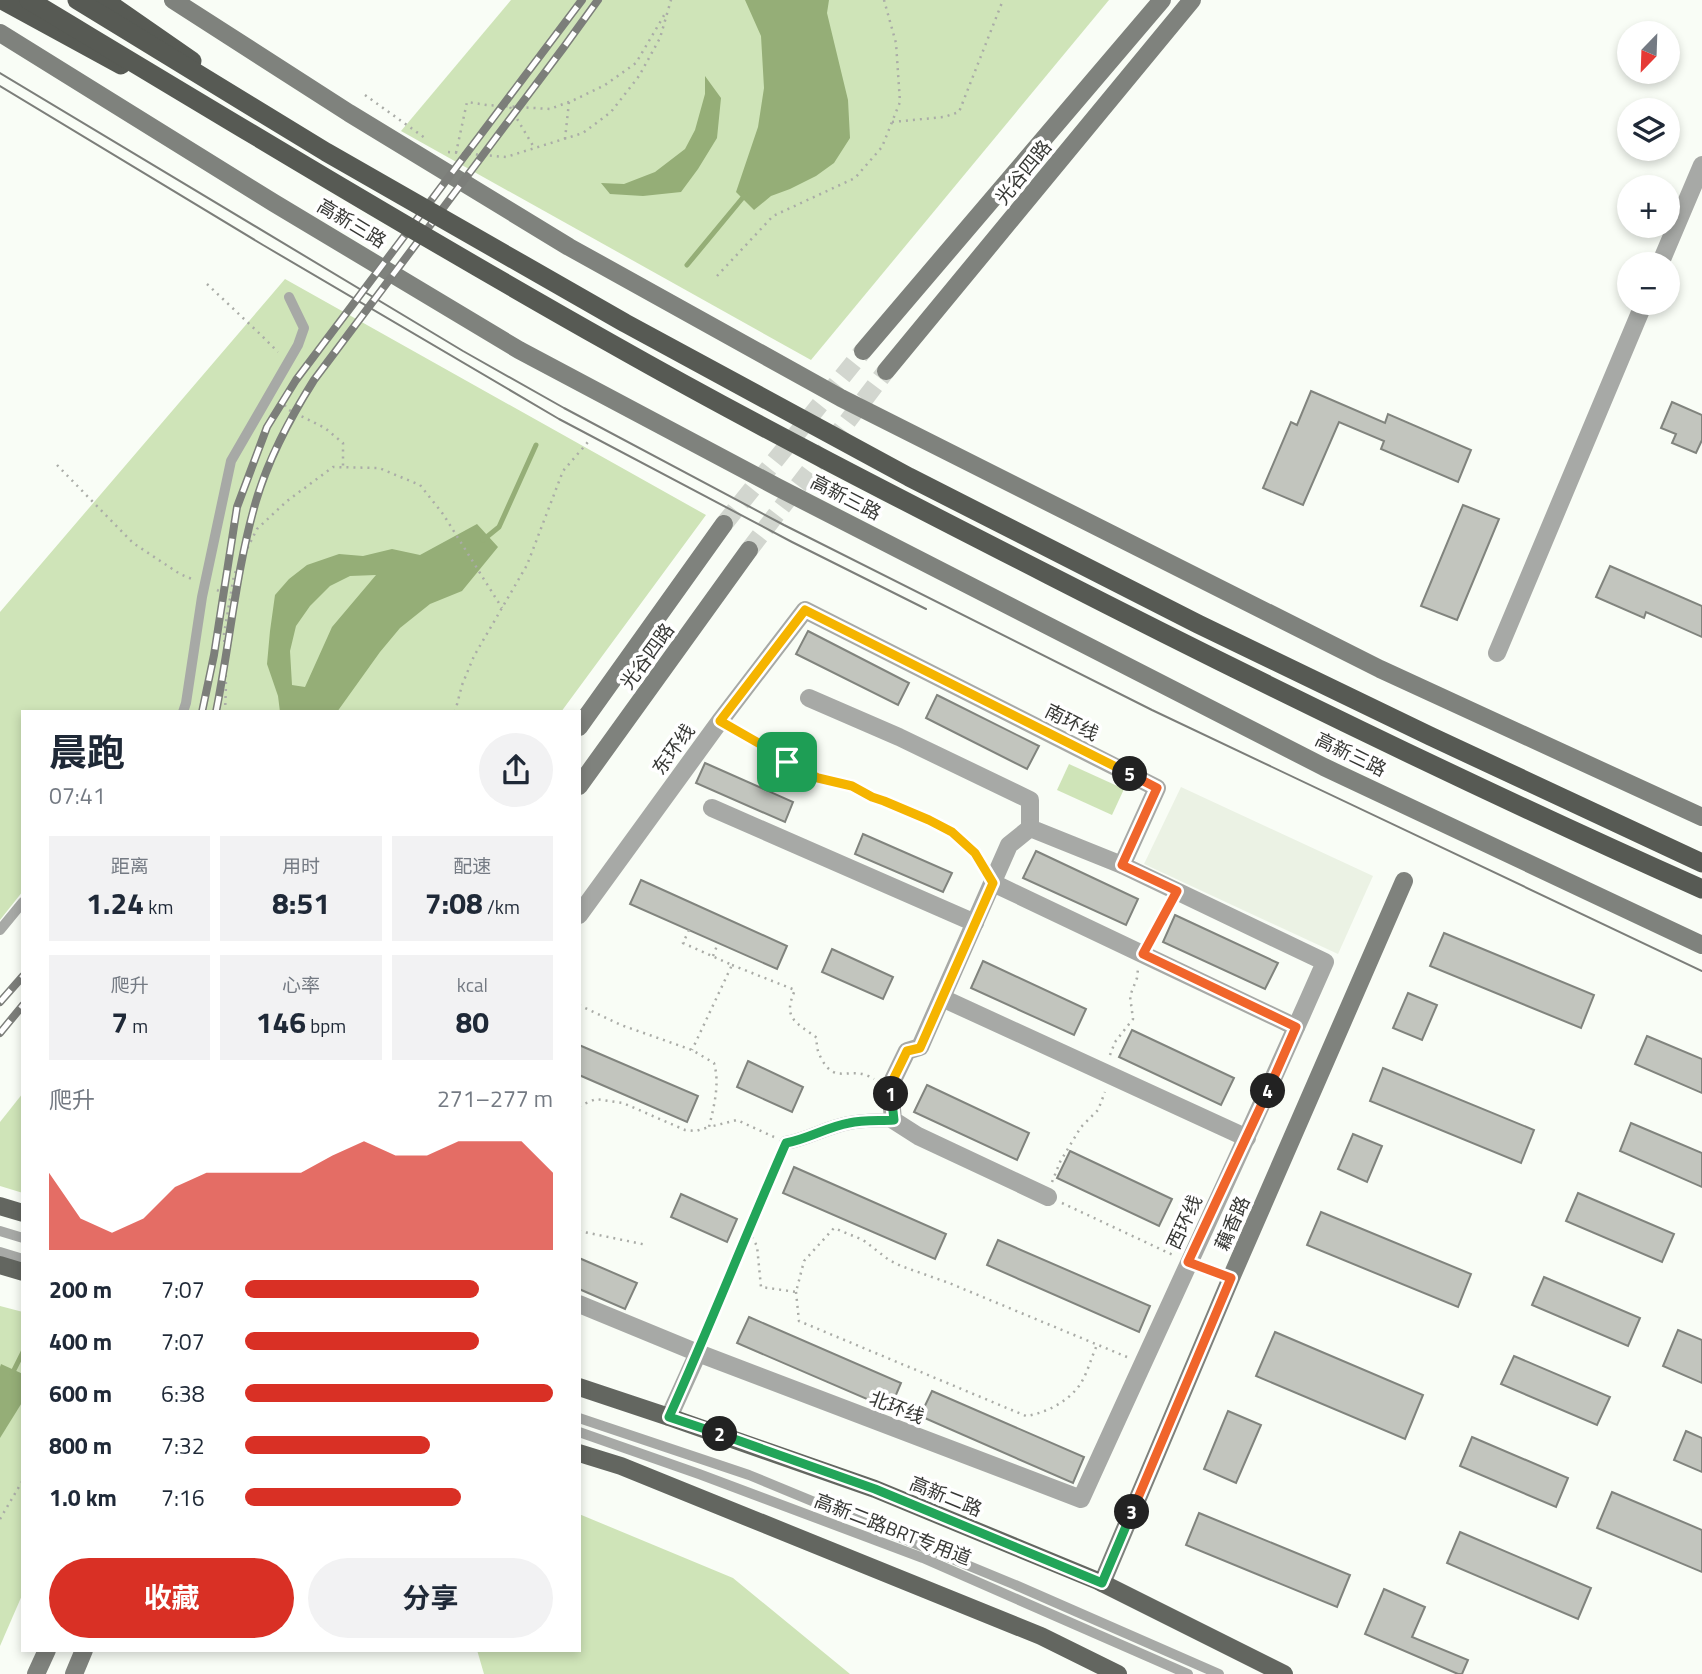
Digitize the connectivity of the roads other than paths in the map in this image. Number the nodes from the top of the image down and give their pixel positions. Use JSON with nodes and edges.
{"nodes":[{"id":1,"x":2,"y":0,"type":"edge"},
{"id":2,"x":29,"y":0,"type":"edge"},
{"id":3,"x":77,"y":0,"type":"edge"},
{"id":4,"x":104,"y":0,"type":"edge"},
{"id":5,"x":173,"y":0,"type":"edge"},
{"id":6,"x":1161,"y":0,"type":"edge"},
{"id":7,"x":1192,"y":0,"type":"edge"},
{"id":8,"x":0,"y":33,"type":"edge"},
{"id":9,"x":326,"y":152,"type":"junction"},
{"id":10,"x":1702,"y":165,"type":"edge"},
{"id":11,"x":314,"y":171,"type":"junction"},
{"id":12,"x":1665,"y":252,"type":"edge"},
{"id":13,"x":289,"y":297,"type":"dead end"},
{"id":14,"x":1639,"y":315,"type":"edge"},
{"id":15,"x":863,"y":351,"type":"tunnel mouth"},
{"id":16,"x":886,"y":371,"type":"tunnel mouth"},
{"id":17,"x":724,"y":524,"type":"tunnel mouth"},
{"id":18,"x":749,"y":550,"type":"tunnel mouth"},
{"id":19,"x":805,"y":610,"type":"joint"},
{"id":20,"x":1497,"y":653,"type":"dead end"},
{"id":21,"x":809,"y":698,"type":"dead end"},
{"id":22,"x":184,"y":710,"type":"edge"},
{"id":23,"x":581,"y":724,"type":"edge"},
{"id":24,"x":581,"y":783,"type":"edge"},
{"id":25,"x":712,"y":808,"type":"dead end"},
{"id":26,"x":1702,"y":817,"type":"edge"},
{"id":27,"x":1030,"y":828,"type":"junction"},
{"id":28,"x":1702,"y":863,"type":"edge"},
{"id":29,"x":1122,"y":865,"type":"junction"},
{"id":30,"x":1404,"y":881,"type":"dead end"},
{"id":31,"x":993,"y":883,"type":"junction"},
{"id":32,"x":1702,"y":889,"type":"edge"},
{"id":33,"x":21,"y":904,"type":"edge"},
{"id":34,"x":581,"y":912,"type":"edge"},
{"id":35,"x":975,"y":923,"type":"junction"},
{"id":36,"x":0,"y":930,"type":"edge"},
{"id":37,"x":1702,"y":945,"type":"edge"},
{"id":38,"x":942,"y":998,"type":"junction"},
{"id":39,"x":1296,"y":1027,"type":"junction"},
{"id":40,"x":894,"y":1120,"type":"junction"},
{"id":41,"x":1247,"y":1138,"type":"junction"},
{"id":42,"x":786,"y":1143,"type":"road end"},
{"id":43,"x":1048,"y":1197,"type":"road end"},
{"id":44,"x":0,"y":1206,"type":"edge"},
{"id":45,"x":21,"y":1212,"type":"edge"},
{"id":46,"x":0,"y":1231,"type":"edge"},
{"id":47,"x":21,"y":1237,"type":"edge"},
{"id":48,"x":0,"y":1252,"type":"edge"},
{"id":49,"x":21,"y":1258,"type":"edge"},
{"id":50,"x":1188,"y":1262,"type":"junction"},
{"id":51,"x":0,"y":1265,"type":"edge"},
{"id":52,"x":21,"y":1271,"type":"edge"},
{"id":53,"x":1231,"y":1278,"type":"junction"},
{"id":54,"x":581,"y":1305,"type":"edge"},
{"id":55,"x":698,"y":1353,"type":"junction"},
{"id":56,"x":581,"y":1388,"type":"edge"},
{"id":57,"x":669,"y":1417,"type":"junction"},
{"id":58,"x":581,"y":1419,"type":"edge"},
{"id":59,"x":581,"y":1433,"type":"edge"},
{"id":60,"x":581,"y":1454,"type":"edge"},
{"id":61,"x":1082,"y":1499,"type":"joint"},
{"id":62,"x":1102,"y":1583,"type":"junction"},
{"id":63,"x":46,"y":1652,"type":"edge"},
{"id":64,"x":83,"y":1652,"type":"edge"},
{"id":65,"x":36,"y":1674,"type":"edge"},
{"id":66,"x":74,"y":1674,"type":"edge"},
{"id":67,"x":1118,"y":1674,"type":"edge"},
{"id":68,"x":1188,"y":1674,"type":"edge"},
{"id":69,"x":1219,"y":1674,"type":"edge"},
{"id":70,"x":1284,"y":1674,"type":"edge"}],
"edges":[{"from":1,"to":11,"type":"highway","bridge":true},
{"from":2,"to":11,"type":"highway","name":"高新三路","bridge":true},
{"from":3,"to":9,"type":"highway","bridge":true},
{"from":4,"to":9,"type":"highway","bridge":true},
{"from":5,"to":26,"type":"main road"},
{"from":6,"to":15,"type":"main road","name":"光谷四路"},
{"from":7,"to":16,"type":"main road","name":"光谷四路"},
{"from":8,"to":37,"type":"main road","name":"高新三路"},
{"from":9,"to":28,"type":"highway","bridge":true},
{"from":10,"to":12,"type":"street"},
{"from":11,"to":32,"type":"highway","name":"高新三路","bridge":true},
{"from":13,"to":22,"type":"lane"},
{"from":14,"to":20,"type":"street"},
{"from":17,"to":23,"type":"main road","name":"光谷四路"},
{"from":18,"to":24,"type":"main road","name":"光谷四路"},
{"from":19,"to":29,"type":"street","name":"南环线"},
{"from":19,"to":34,"type":"street","name":"东环线"},
{"from":21,"to":27,"type":"street"},
{"from":25,"to":35,"type":"street"},
{"from":27,"to":29,"type":"street"},
{"from":27,"to":31,"type":"street"},
{"from":29,"to":39,"type":"street","name":"西环线"},
{"from":30,"to":53,"type":"main road","name":"藕香路"},
{"from":31,"to":35,"type":"street"},
{"from":31,"to":39,"type":"street"},
{"from":33,"to":36,"type":"lane"},
{"from":35,"to":38,"type":"street"},
{"from":38,"to":40,"type":"street"},
{"from":38,"to":41,"type":"street"},
{"from":39,"to":41,"type":"street","name":"西环线"},
{"from":40,"to":42,"type":"street"},
{"from":40,"to":43,"type":"street"},
{"from":41,"to":50,"type":"street","name":"西环线"},
{"from":44,"to":45,"type":"main road"},
{"from":46,"to":47,"type":"lane"},
{"from":48,"to":49,"type":"lane"},
{"from":50,"to":53,"type":"lane"},
{"from":50,"to":61,"type":"street","name":"西环线"},
{"from":51,"to":52,"type":"main road"},
{"from":53,"to":62,"type":"main road","name":"藕香路"},
{"from":54,"to":55,"type":"street","name":"北环线"},
{"from":55,"to":57,"type":"street"},
{"from":55,"to":61,"type":"street","name":"北环线"},
{"from":56,"to":57,"type":"main road","name":"高新二路"},
{"from":57,"to":62,"type":"main road","name":"高新二路"},
{"from":58,"to":69,"type":"lane","name":"高新二路BRT专用道"},
{"from":59,"to":68,"type":"lane","name":"高新二路BRT专用道"},
{"from":60,"to":67,"type":"main road"},
{"from":62,"to":70,"type":"main road","name":"高新二路"},
{"from":63,"to":65,"type":"main road"},
{"from":64,"to":66,"type":"main road"}]}
